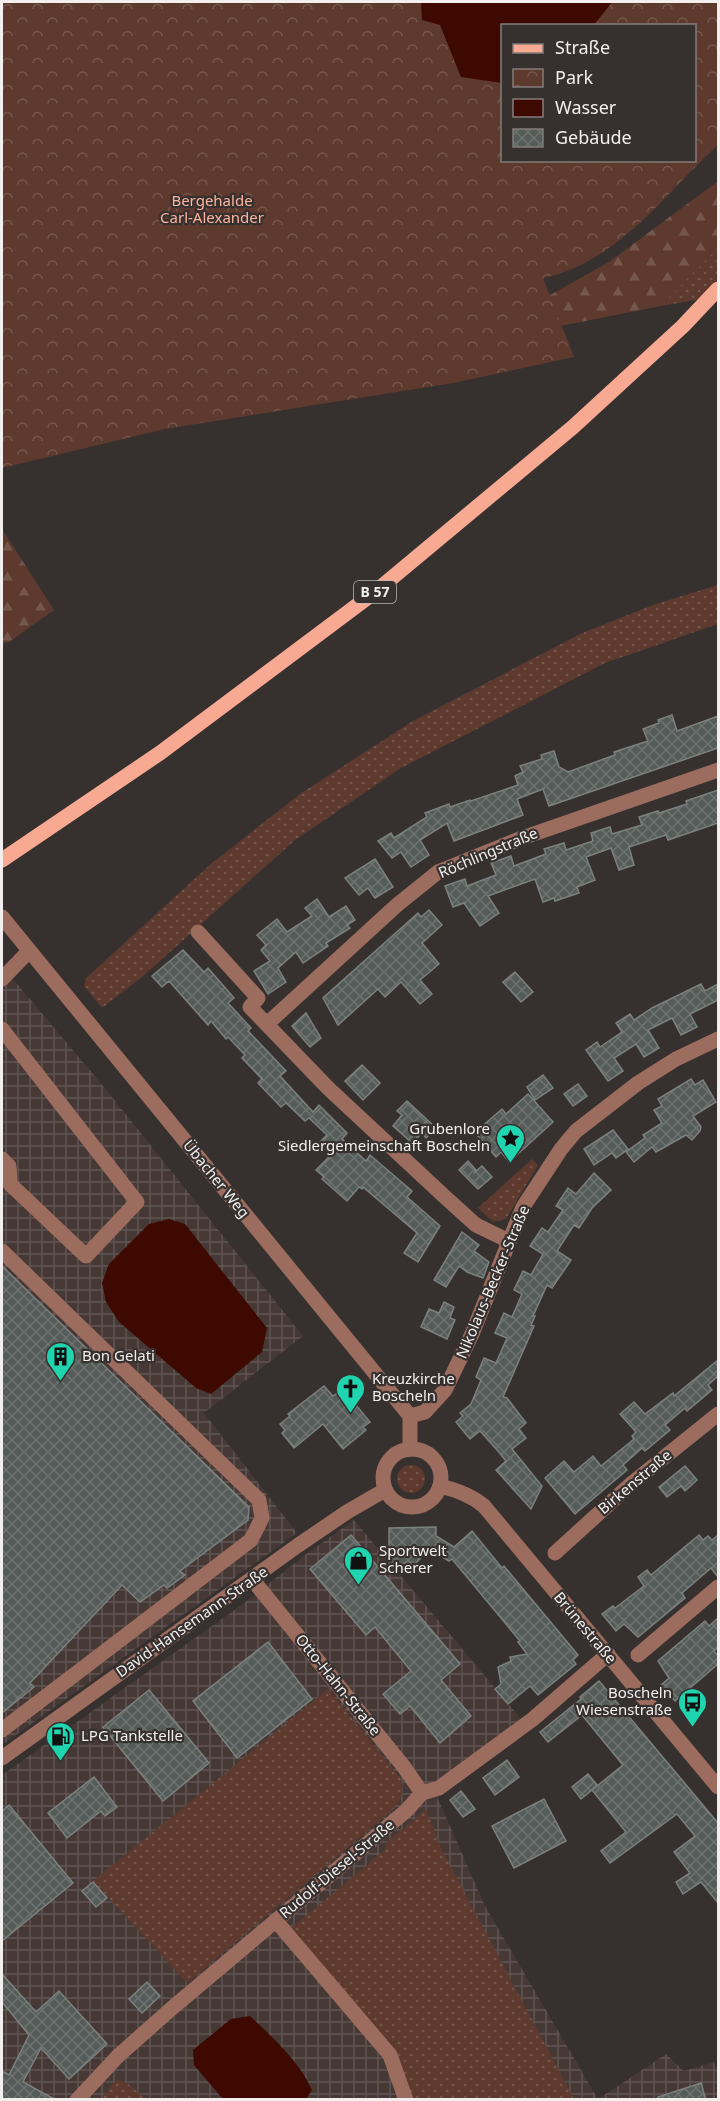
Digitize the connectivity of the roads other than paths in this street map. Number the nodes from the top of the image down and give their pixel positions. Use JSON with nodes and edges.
{"nodes":[{"id":1,"x":718,"y":289,"type":"edge"},
{"id":2,"x":718,"y":770,"type":"edge"},
{"id":3,"x":2,"y":860,"type":"edge"},
{"id":4,"x":2,"y":916,"type":"edge"},
{"id":5,"x":198,"y":932,"type":"dead end"},
{"id":6,"x":29,"y":951,"type":"junction"},
{"id":7,"x":2,"y":979,"type":"edge"},
{"id":8,"x":267,"y":1024,"type":"junction"},
{"id":9,"x":2,"y":1029,"type":"edge"},
{"id":10,"x":718,"y":1039,"type":"edge"},
{"id":11,"x":2,"y":1159,"type":"edge"},
{"id":12,"x":6,"y":1189,"type":"edge"},
{"id":13,"x":508,"y":1241,"type":"junction"},
{"id":14,"x":2,"y":1251,"type":"edge"},
{"id":15,"x":718,"y":1414,"type":"edge"},
{"id":16,"x":410,"y":1416,"type":"junction"},
{"id":17,"x":410,"y":1449,"type":"junction"},
{"id":18,"x":440,"y":1486,"type":"junction"},
{"id":19,"x":385,"y":1490,"type":"junction"},
{"id":20,"x":555,"y":1553,"type":"dead end"},
{"id":21,"x":252,"y":1579,"type":"junction"},
{"id":22,"x":718,"y":1587,"type":"edge"},
{"id":23,"x":608,"y":1654,"type":"junction"},
{"id":24,"x":638,"y":1655,"type":"dead end"},
{"id":25,"x":2,"y":1730,"type":"edge"},
{"id":26,"x":2,"y":1758,"type":"edge"},
{"id":27,"x":718,"y":1787,"type":"edge"},
{"id":28,"x":423,"y":1793,"type":"junction"},
{"id":29,"x":276,"y":1921,"type":"junction"},
{"id":30,"x":77,"y":2100,"type":"edge"},
{"id":31,"x":406,"y":2100,"type":"edge"}],
"edges":[{"from":1,"to":3,"type":"main road","number":"B 57"},
{"from":2,"to":8,"type":"street","name":"Röchlingstraße"},
{"from":4,"to":6,"type":"street","name":"Übacher Weg"},
{"from":5,"to":8,"type":"street"},
{"from":6,"to":7,"type":"street"},
{"from":6,"to":16,"type":"street","name":"Übacher Weg"},
{"from":8,"to":13,"type":"street"},
{"from":9,"to":12,"type":"street"},
{"from":10,"to":13,"type":"street","name":"Nikolaus-Becker-Straße"},
{"from":11,"to":12,"type":"street"},
{"from":13,"to":16,"type":"street","name":"Nikolaus-Becker-Straße"},
{"from":14,"to":25,"type":"street"},
{"from":15,"to":20,"type":"street","name":"Birkenstraße"},
{"from":16,"to":17,"type":"street"},
{"from":17,"to":18,"type":"street"},
{"from":17,"to":19,"type":"street"},
{"from":18,"to":19,"type":"street"},
{"from":18,"to":23,"type":"street","name":"Brünestraße"},
{"from":19,"to":21,"type":"street","name":"David-Hansemann-Straße"},
{"from":21,"to":26,"type":"street","name":"David-Hansemann-Straße"},
{"from":21,"to":28,"type":"street","name":"Otto-Hahn-Straße"},
{"from":22,"to":24,"type":"street"},
{"from":23,"to":27,"type":"street","name":"Brünestraße"},
{"from":23,"to":28,"type":"street","name":"Rudolf-Diesel-Straße"},
{"from":28,"to":29,"type":"street","name":"Rudolf-Diesel-Straße"},
{"from":29,"to":30,"type":"street","name":"Rudolf-Diesel-Straße"},
{"from":29,"to":31,"type":"street"}]}
